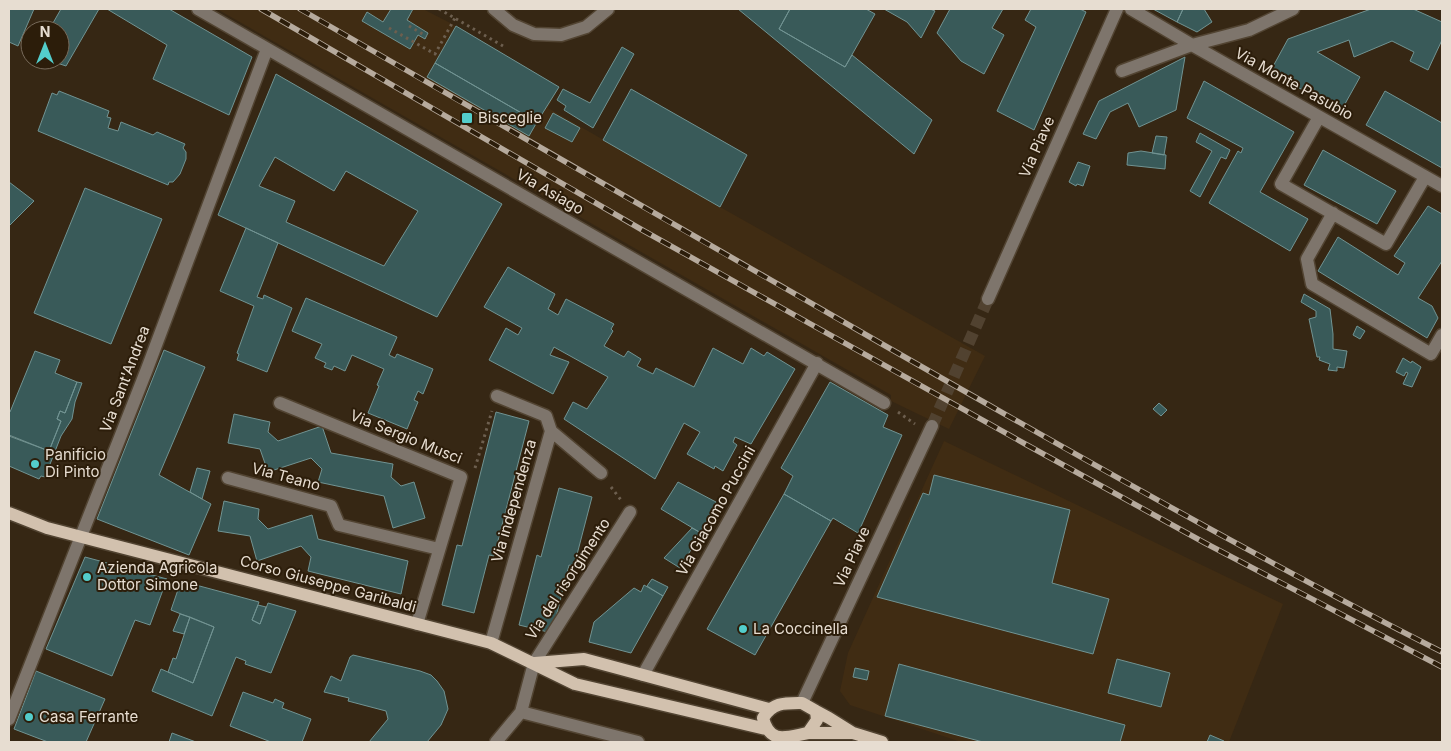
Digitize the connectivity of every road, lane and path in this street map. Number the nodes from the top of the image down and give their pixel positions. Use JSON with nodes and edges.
{"nodes":[{"id":1,"x":198,"y":9,"type":"edge"},
{"id":2,"x":439,"y":9,"type":"edge"},
{"id":3,"x":494,"y":9,"type":"edge"},
{"id":4,"x":608,"y":9,"type":"edge"},
{"id":5,"x":1117,"y":9,"type":"edge"},
{"id":6,"x":1131,"y":9,"type":"edge"},
{"id":7,"x":1293,"y":9,"type":"edge"},
{"id":8,"x":456,"y":18,"type":"junction"},
{"id":9,"x":409,"y":26,"type":"dead end"},
{"id":10,"x":389,"y":28,"type":"dead end"},
{"id":11,"x":426,"y":36,"type":"dead end"},
{"id":12,"x":503,"y":46,"type":"dead end"},
{"id":13,"x":1192,"y":46,"type":"junction"},
{"id":14,"x":267,"y":49,"type":"junction"},
{"id":15,"x":1122,"y":71,"type":"dead end"},
{"id":16,"x":1319,"y":117,"type":"junction"},
{"id":17,"x":1425,"y":176,"type":"junction"},
{"id":18,"x":1442,"y":186,"type":"edge"},
{"id":19,"x":1333,"y":213,"type":"junction"},
{"id":20,"x":988,"y":299,"type":"tunnel mouth"},
{"id":21,"x":1442,"y":335,"type":"edge"},
{"id":22,"x":817,"y":363,"type":"junction"},
{"id":23,"x":496,"y":396,"type":"joint"},
{"id":24,"x":280,"y":403,"type":"dead end"},
{"id":25,"x":884,"y":403,"type":"joint"},
{"id":26,"x":930,"y":429,"type":"joint"},
{"id":27,"x":550,"y":431,"type":"junction"},
{"id":28,"x":601,"y":473,"type":"joint"},
{"id":29,"x":461,"y":477,"type":"junction"},
{"id":30,"x":228,"y":478,"type":"dead end"},
{"id":31,"x":630,"y":512,"type":"joint"},
{"id":32,"x":9,"y":513,"type":"edge"},
{"id":33,"x":81,"y":536,"type":"junction"},
{"id":34,"x":439,"y":549,"type":"junction"},
{"id":35,"x":417,"y":624,"type":"junction"},
{"id":36,"x":491,"y":644,"type":"junction"},
{"id":37,"x":534,"y":663,"type":"junction"},
{"id":38,"x":643,"y":675,"type":"junction"},
{"id":39,"x":802,"y":703,"type":"junction"},
{"id":40,"x":768,"y":709,"type":"junction"},
{"id":41,"x":816,"y":711,"type":"junction"},
{"id":42,"x":521,"y":712,"type":"junction"},
{"id":43,"x":9,"y":719,"type":"edge"},
{"id":44,"x":766,"y":729,"type":"junction"},
{"id":45,"x":808,"y":734,"type":"junction"},
{"id":46,"x":853,"y":734,"type":"junction"},
{"id":47,"x":784,"y":740,"type":"edge"},
{"id":48,"x":496,"y":742,"type":"edge"},
{"id":49,"x":638,"y":742,"type":"edge"},
{"id":50,"x":882,"y":742,"type":"edge"}],
"edges":[{"from":1,"to":14,"type":"street","name":"Via Asiago"},
{"from":2,"to":8,"type":"path"},
{"from":3,"to":4,"type":"street"},
{"from":5,"to":20,"type":"street","name":"Via Piave"},
{"from":6,"to":13,"type":"street","name":"Via Monte Pasubio"},
{"from":7,"to":13,"type":"street"},
{"from":8,"to":10,"type":"path"},
{"from":8,"to":12,"type":"path"},
{"from":9,"to":11,"type":"path"},
{"from":13,"to":15,"type":"street"},
{"from":13,"to":16,"type":"street","name":"Via Monte Pasubio"},
{"from":14,"to":22,"type":"street","name":"Via Asiago"},
{"from":14,"to":33,"type":"street","name":"Via Sant'Andrea"},
{"from":16,"to":17,"type":"street","name":"Via Monte Pasubio"},
{"from":16,"to":19,"type":"street"},
{"from":17,"to":18,"type":"street","name":"Via Monte Pasubio"},
{"from":17,"to":19,"type":"street"},
{"from":19,"to":21,"type":"street"},
{"from":22,"to":25,"type":"street","name":"Via Asiago"},
{"from":22,"to":38,"type":"street","name":"Via Giacomo Puccini"},
{"from":23,"to":27,"type":"street"},
{"from":23,"to":29,"type":"path"},
{"from":24,"to":29,"type":"street","name":"Via Sergio Musci"},
{"from":25,"to":26,"type":"path"},
{"from":26,"to":39,"type":"street","name":"Via Piave"},
{"from":27,"to":28,"type":"street","name":"Via independenza"},
{"from":27,"to":36,"type":"street","name":"Via independenza"},
{"from":28,"to":31,"type":"path"},
{"from":29,"to":34,"type":"street","name":"Via Sergio Musci"},
{"from":30,"to":34,"type":"street","name":"Via Teano"},
{"from":31,"to":37,"type":"street","name":"Via del risorgimento"},
{"from":32,"to":33,"type":"main road","name":"Corso Giuseppe Garibaldi"},
{"from":33,"to":35,"type":"main road","name":"Corso Giuseppe Garibaldi"},
{"from":33,"to":43,"type":"street","name":"Via Sant'Andrea"},
{"from":34,"to":35,"type":"street","name":"Via Sergio Musci"},
{"from":35,"to":36,"type":"main road","name":"Corso Giuseppe Garibaldi"},
{"from":36,"to":37,"type":"main road","name":"Corso Giuseppe Garibaldi"},
{"from":37,"to":38,"type":"main road","name":"Corso Giuseppe Garibaldi"},
{"from":37,"to":42,"type":"street","name":"Via del risorgimento"},
{"from":37,"to":44,"type":"main road","name":"Corso Giuseppe Garibaldi"},
{"from":38,"to":40,"type":"main road","name":"Corso Giuseppe Garibaldi"},
{"from":39,"to":40,"type":"main road"},
{"from":39,"to":41,"type":"main road"},
{"from":40,"to":44,"type":"main road"},
{"from":41,"to":45,"type":"main road"},
{"from":41,"to":46,"type":"main road"},
{"from":42,"to":48,"type":"street"},
{"from":42,"to":49,"type":"street"},
{"from":44,"to":47,"type":"main road"},
{"from":45,"to":46,"type":"main road"},
{"from":45,"to":47,"type":"main road"},
{"from":46,"to":50,"type":"main road"}]}
